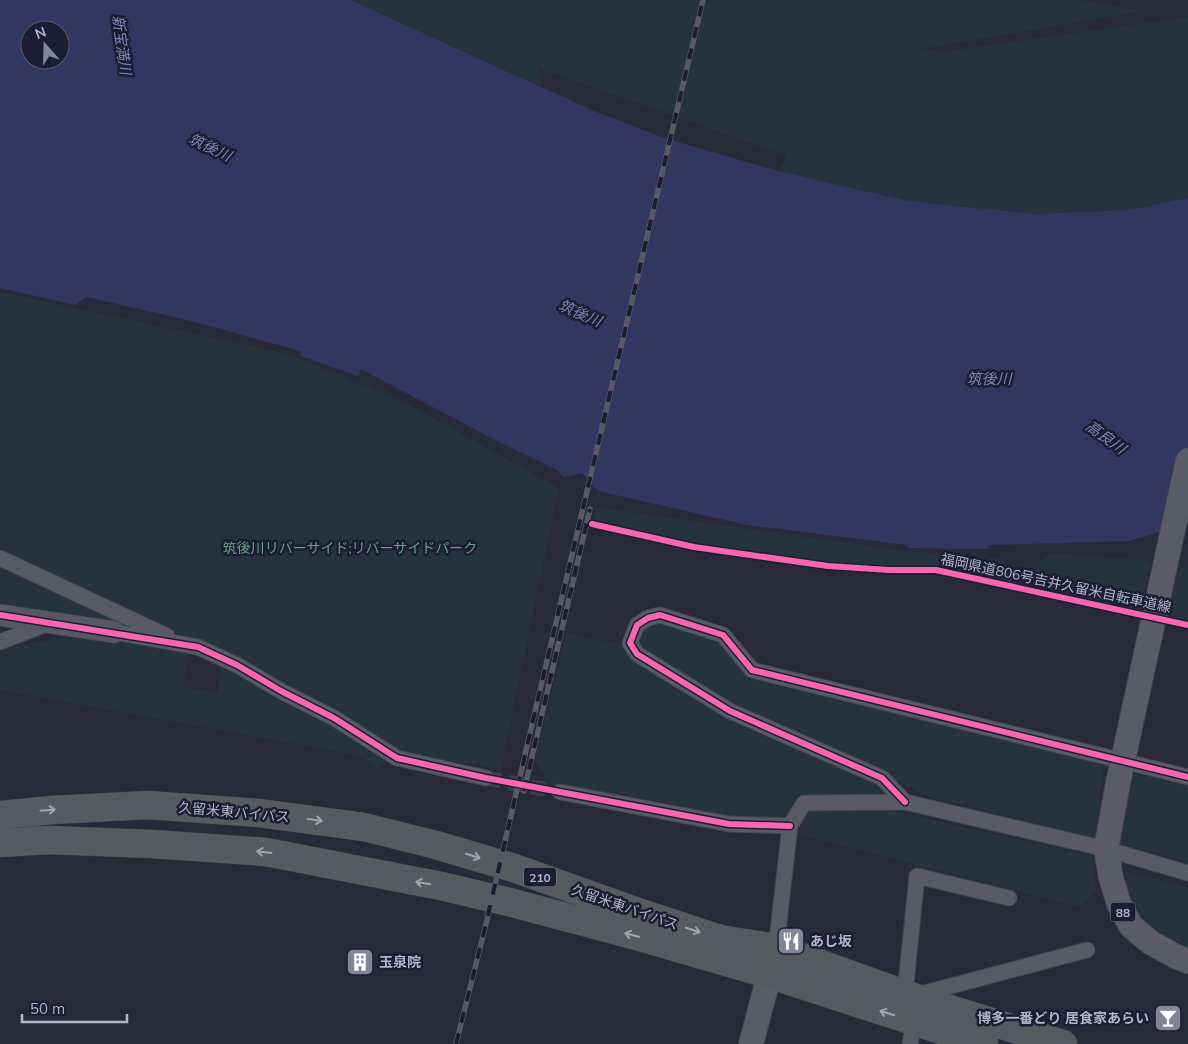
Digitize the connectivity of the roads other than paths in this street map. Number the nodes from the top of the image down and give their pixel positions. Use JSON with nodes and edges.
{"nodes":[{"id":1,"x":1188,"y":460,"type":"edge"},
{"id":2,"x":0,"y":558,"type":"edge"},
{"id":3,"x":0,"y":614,"type":"edge"},
{"id":4,"x":49,"y":623,"type":"junction"},
{"id":5,"x":114,"y":632,"type":"joint"},
{"id":6,"x":0,"y":642,"type":"edge"},
{"id":7,"x":187,"y":645,"type":"junction"},
{"id":8,"x":1188,"y":777,"type":"edge"},
{"id":9,"x":486,"y":778,"type":"tunnel mouth"},
{"id":10,"x":560,"y":792,"type":"tunnel mouth"},
{"id":11,"x":905,"y":802,"type":"junction"},
{"id":12,"x":0,"y":815,"type":"edge"},
{"id":13,"x":790,"y":826,"type":"junction"},
{"id":14,"x":1107,"y":840,"type":"junction"},
{"id":15,"x":0,"y":843,"type":"edge"},
{"id":16,"x":1188,"y":874,"type":"edge"},
{"id":17,"x":1009,"y":898,"type":"dead end"},
{"id":18,"x":776,"y":948,"type":"junction"},
{"id":19,"x":1087,"y":950,"type":"dead end"},
{"id":20,"x":1188,"y":961,"type":"edge"},
{"id":21,"x":768,"y":974,"type":"junction"},
{"id":22,"x":894,"y":990,"type":"junction"},
{"id":23,"x":912,"y":1033,"type":"edge"},
{"id":24,"x":751,"y":1044,"type":"edge"},
{"id":25,"x":984,"y":1044,"type":"edge"},
{"id":26,"x":1063,"y":1044,"type":"edge"}],
"edges":[{"from":1,"to":14,"type":"main road","number":"88","bridge":true},
{"from":2,"to":7,"type":"street"},
{"from":3,"to":4,"type":"street"},
{"from":4,"to":5,"type":"street"},
{"from":4,"to":6,"type":"street"},
{"from":5,"to":7,"type":"street"},
{"from":7,"to":9,"type":"street"},
{"from":8,"to":11,"type":"street"},
{"from":10,"to":13,"type":"street"},
{"from":11,"to":13,"type":"street"},
{"from":11,"to":14,"type":"street"},
{"from":12,"to":18,"type":"highway","name":"久留米東バイパス","number":"210","one_way":true},
{"from":13,"to":18,"type":"street"},
{"from":14,"to":16,"type":"street"},
{"from":14,"to":20,"type":"main road","number":"88"},
{"from":21,"to":15,"type":"highway","name":"久留米東バイパス","number":"210","one_way":true},
{"from":17,"to":22,"type":"street"},
{"from":18,"to":21,"type":"main road"},
{"from":18,"to":22,"type":"highway","name":"久留米東バイパス","number":"210"},
{"from":19,"to":22,"type":"street"},
{"from":23,"to":21,"type":"highway","name":"久留米東バイパス","number":"210","one_way":true},
{"from":21,"to":24,"type":"main road"},
{"from":22,"to":26,"type":"highway","name":"久留米東バイパス","number":"210"},
{"from":23,"to":25,"type":"highway","name":"久留米東バイパス","number":"210"}]}
